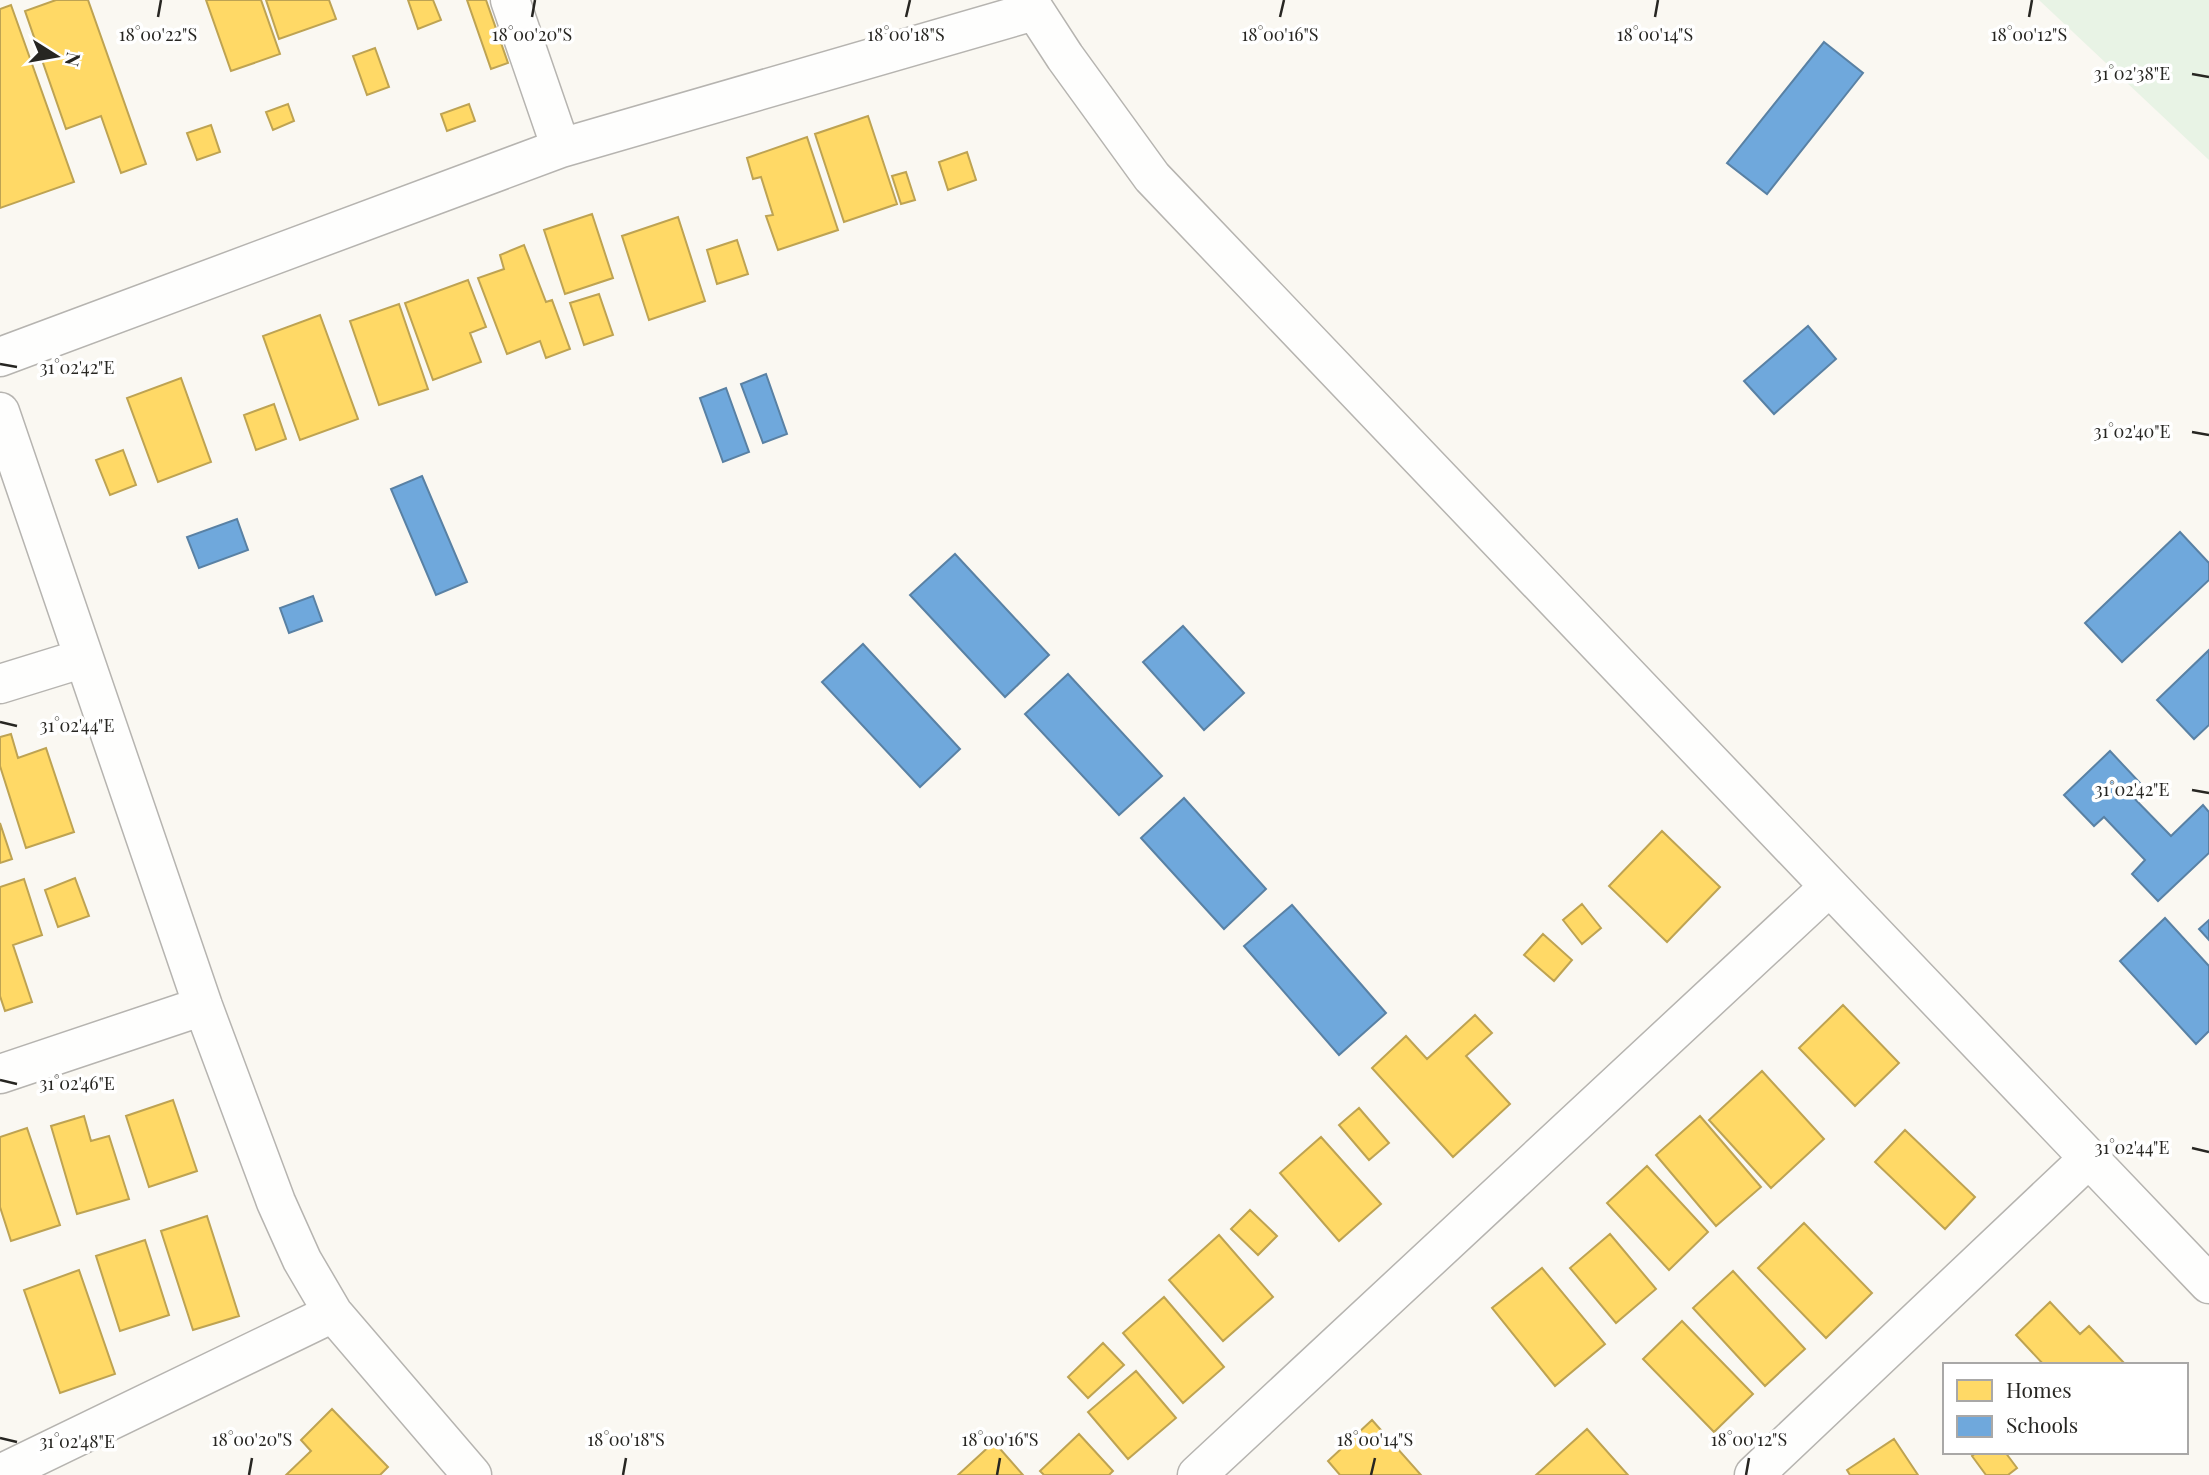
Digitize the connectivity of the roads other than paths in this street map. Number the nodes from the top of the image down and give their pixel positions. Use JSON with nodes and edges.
{"nodes":[{"id":1,"x":510,"y":0,"type":"edge"},
{"id":2,"x":1031,"y":6,"type":"edge"},
{"id":3,"x":561,"y":148,"type":"junction"},
{"id":4,"x":0,"y":356,"type":"edge"},
{"id":5,"x":0,"y":412,"type":"edge"},
{"id":6,"x":84,"y":657,"type":"junction"},
{"id":7,"x":0,"y":684,"type":"edge"},
{"id":8,"x":1829,"y":887,"type":"junction"},
{"id":9,"x":203,"y":1006,"type":"junction"},
{"id":10,"x":0,"y":1074,"type":"edge"},
{"id":11,"x":2088,"y":1158,"type":"junction"},
{"id":12,"x":2209,"y":1284,"type":"edge"},
{"id":13,"x":333,"y":1313,"type":"junction"},
{"id":14,"x":0,"y":1474,"type":"edge"},
{"id":15,"x":472,"y":1475,"type":"edge"},
{"id":16,"x":1197,"y":1475,"type":"edge"},
{"id":17,"x":1754,"y":1475,"type":"edge"}],
"edges":[{"from":1,"to":3,"type":"street"},
{"from":2,"to":3,"type":"street"},
{"from":2,"to":8,"type":"street"},
{"from":3,"to":4,"type":"street"},
{"from":5,"to":6,"type":"street"},
{"from":6,"to":7,"type":"street"},
{"from":6,"to":9,"type":"street"},
{"from":8,"to":11,"type":"street"},
{"from":8,"to":16,"type":"street"},
{"from":9,"to":10,"type":"street"},
{"from":9,"to":13,"type":"street"},
{"from":11,"to":12,"type":"street"},
{"from":11,"to":17,"type":"street"},
{"from":13,"to":14,"type":"street"},
{"from":13,"to":15,"type":"street"}]}
